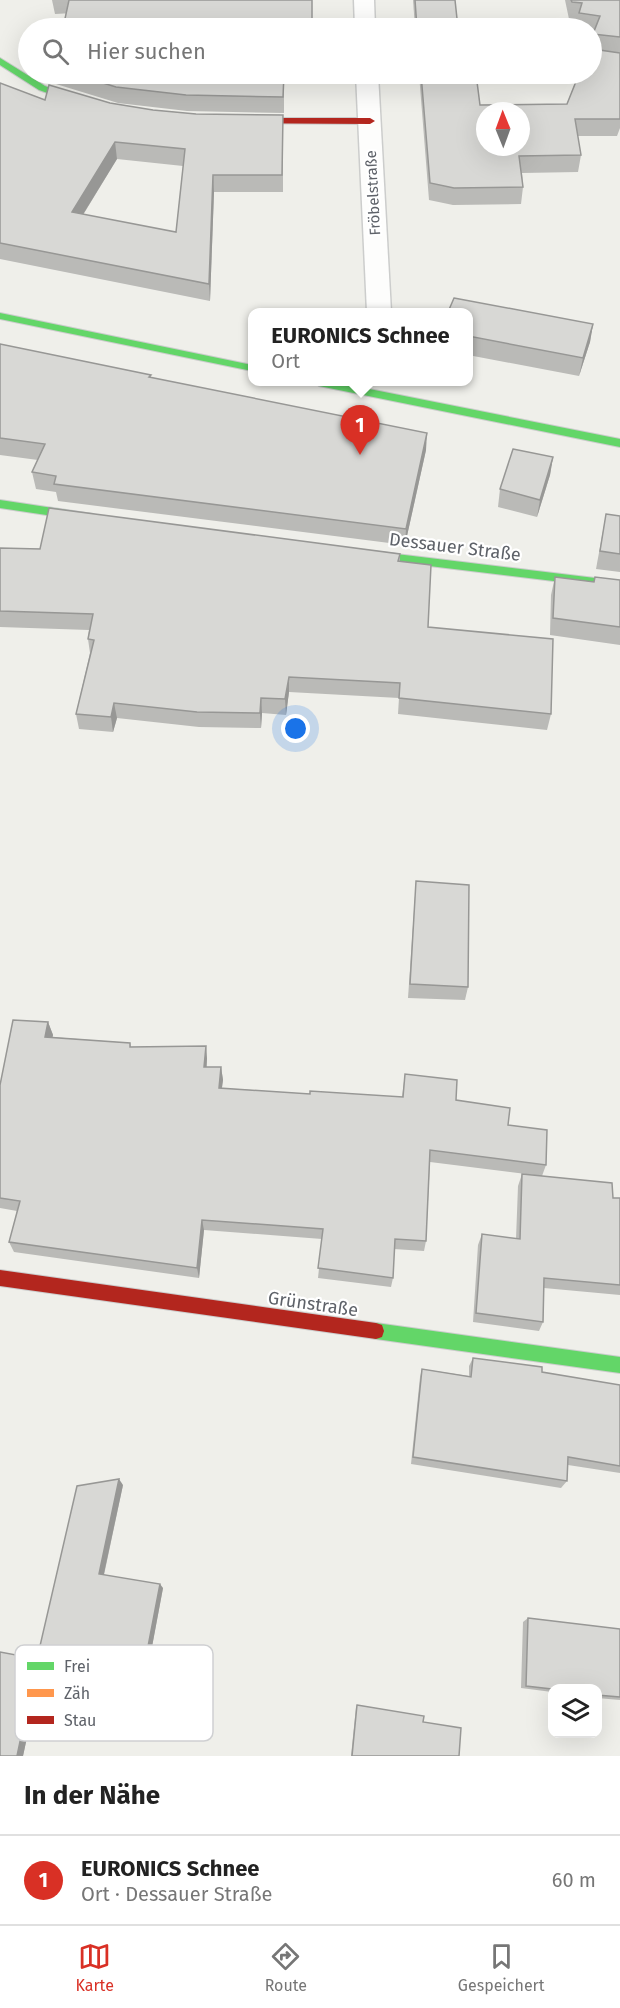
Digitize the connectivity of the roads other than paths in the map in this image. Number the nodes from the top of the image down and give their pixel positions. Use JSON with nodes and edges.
{"nodes":[{"id":1,"x":364,"y":0,"type":"edge"},
{"id":2,"x":365,"y":18,"type":"edge"},
{"id":3,"x":0,"y":61,"type":"edge"},
{"id":4,"x":18,"y":74,"type":"edge"},
{"id":5,"x":34,"y":84,"type":"edge"},
{"id":6,"x":368,"y":84,"type":"edge"},
{"id":7,"x":102,"y":109,"type":"edge"},
{"id":8,"x":221,"y":121,"type":"edge"},
{"id":9,"x":370,"y":122,"type":"junction"},
{"id":10,"x":379,"y":308,"type":"edge"},
{"id":11,"x":0,"y":316,"type":"edge"},
{"id":12,"x":248,"y":367,"type":"edge"},
{"id":13,"x":364,"y":386,"type":"edge"},
{"id":14,"x":620,"y":443,"type":"edge"},
{"id":15,"x":0,"y":504,"type":"edge"},
{"id":16,"x":105,"y":520,"type":"edge"},
{"id":17,"x":336,"y":551,"type":"edge"},
{"id":18,"x":620,"y":585,"type":"edge"},
{"id":19,"x":0,"y":1278,"type":"edge"},
{"id":20,"x":620,"y":1365,"type":"edge"}],
"edges":[{"from":1,"to":2,"type":"street"},
{"from":3,"to":4,"type":"street"},
{"from":5,"to":7,"type":"street"},
{"from":6,"to":9,"type":"street","name":"Fröbelstraße"},
{"from":8,"to":9,"type":"street"},
{"from":9,"to":10,"type":"street","name":"Fröbelstraße"},
{"from":11,"to":12,"type":"street"},
{"from":13,"to":14,"type":"street"},
{"from":15,"to":16,"type":"street"},
{"from":17,"to":18,"type":"street","name":"Dessauer Straße"},
{"from":19,"to":20,"type":"street","name":"Grünstraße"}]}
